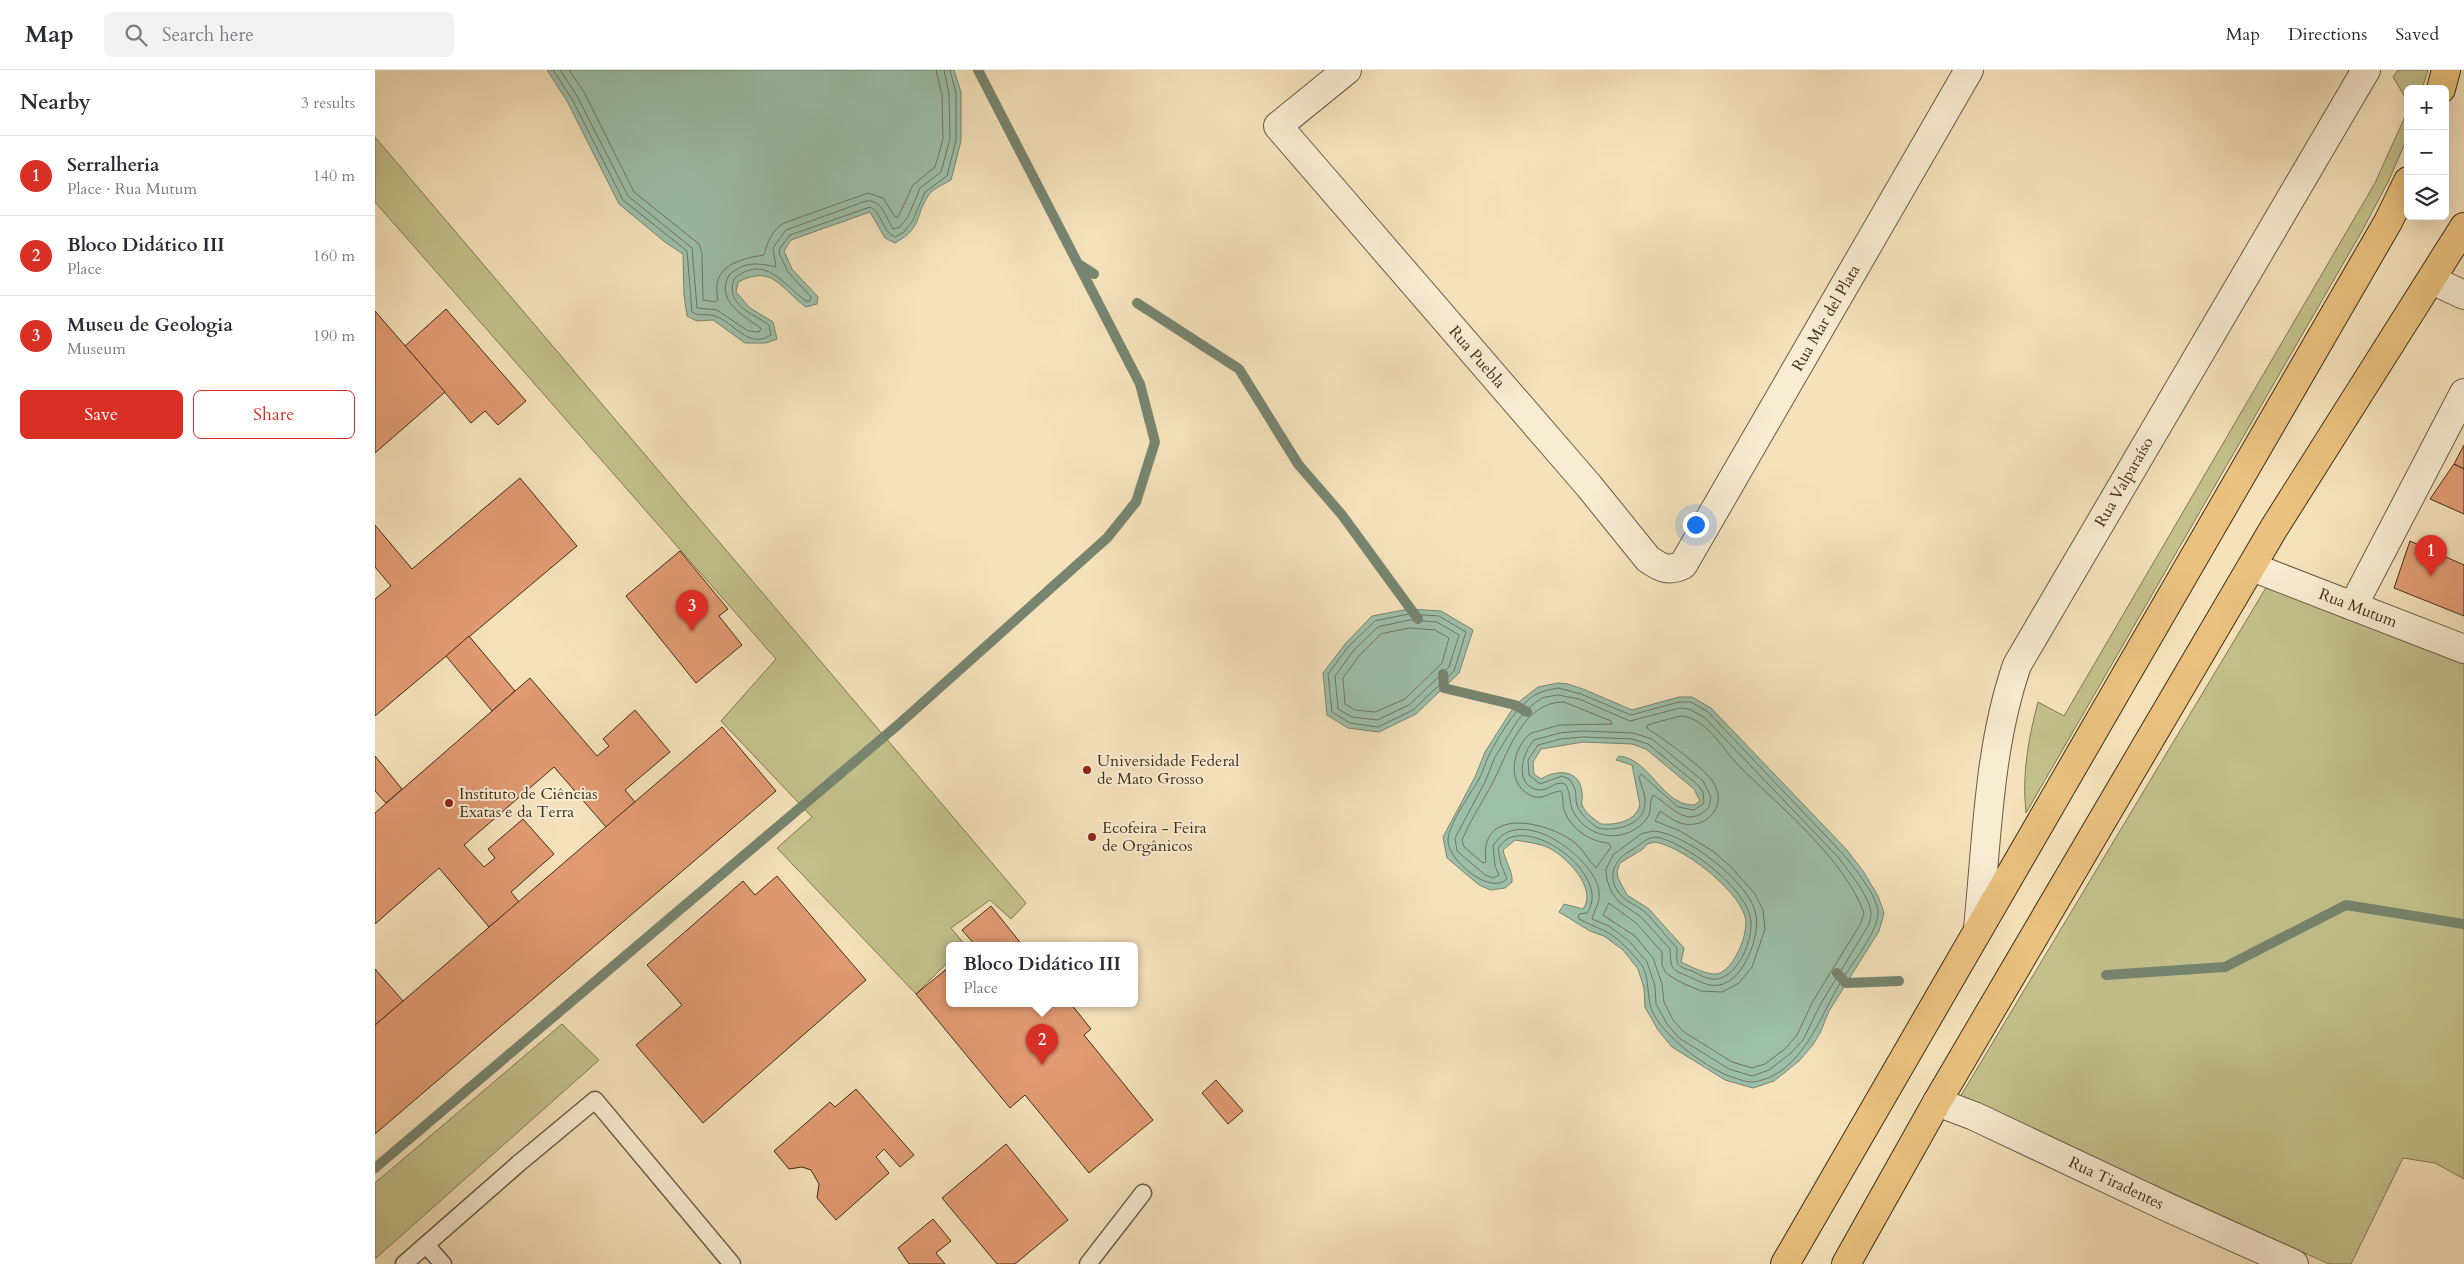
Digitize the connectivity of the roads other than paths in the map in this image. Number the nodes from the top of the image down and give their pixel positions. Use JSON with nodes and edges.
{"nodes":[{"id":1,"x":1347,"y":70,"type":"edge"},
{"id":2,"x":1969,"y":70,"type":"edge"},
{"id":3,"x":2366,"y":70,"type":"edge"},
{"id":4,"x":2446,"y":70,"type":"edge"},
{"id":5,"x":2442,"y":85,"type":"edge"},
{"id":6,"x":2404,"y":189,"type":"edge"},
{"id":7,"x":2464,"y":227,"type":"edge"},
{"id":8,"x":2433,"y":280,"type":"junction"},
{"id":9,"x":2464,"y":295,"type":"edge"},
{"id":10,"x":2464,"y":393,"type":"edge"},
{"id":11,"x":1683,"y":565,"type":"joint"},
{"id":12,"x":2252,"y":567,"type":"junction"},
{"id":13,"x":2353,"y":606,"type":"junction"},
{"id":14,"x":2464,"y":649,"type":"edge"},
{"id":15,"x":1978,"y":928,"type":"junction"},
{"id":16,"x":1937,"y":1102,"type":"junction"},
{"id":17,"x":1143,"y":1193,"type":"dead end"},
{"id":18,"x":426,"y":1244,"type":"junction"},
{"id":19,"x":404,"y":1264,"type":"edge"},
{"id":20,"x":443,"y":1264,"type":"edge"},
{"id":21,"x":732,"y":1264,"type":"edge"},
{"id":22,"x":1088,"y":1264,"type":"edge"},
{"id":23,"x":1785,"y":1264,"type":"edge"},
{"id":24,"x":1846,"y":1264,"type":"edge"},
{"id":25,"x":2294,"y":1264,"type":"edge"}],
"edges":[{"from":1,"to":11,"type":"street","name":"Rua Puebla"},
{"from":2,"to":11,"type":"street","name":"Rua Mar del Plata"},
{"from":3,"to":15,"type":"street","name":"Rua Valparaíso"},
{"from":4,"to":5,"type":"main road"},
{"from":6,"to":15,"type":"main road"},
{"from":7,"to":8,"type":"main road"},
{"from":8,"to":9,"type":"street"},
{"from":8,"to":12,"type":"main road"},
{"from":10,"to":13,"type":"street"},
{"from":12,"to":13,"type":"street","name":"Rua Mutum"},
{"from":12,"to":16,"type":"main road"},
{"from":13,"to":14,"type":"street","name":"Rua Mutum"},
{"from":15,"to":23,"type":"main road"},
{"from":16,"to":24,"type":"main road"},
{"from":16,"to":25,"type":"street","name":"Rua Tiradentes"},
{"from":17,"to":22,"type":"lane"},
{"from":18,"to":19,"type":"lane"},
{"from":18,"to":20,"type":"lane"},
{"from":18,"to":21,"type":"lane"}]}
